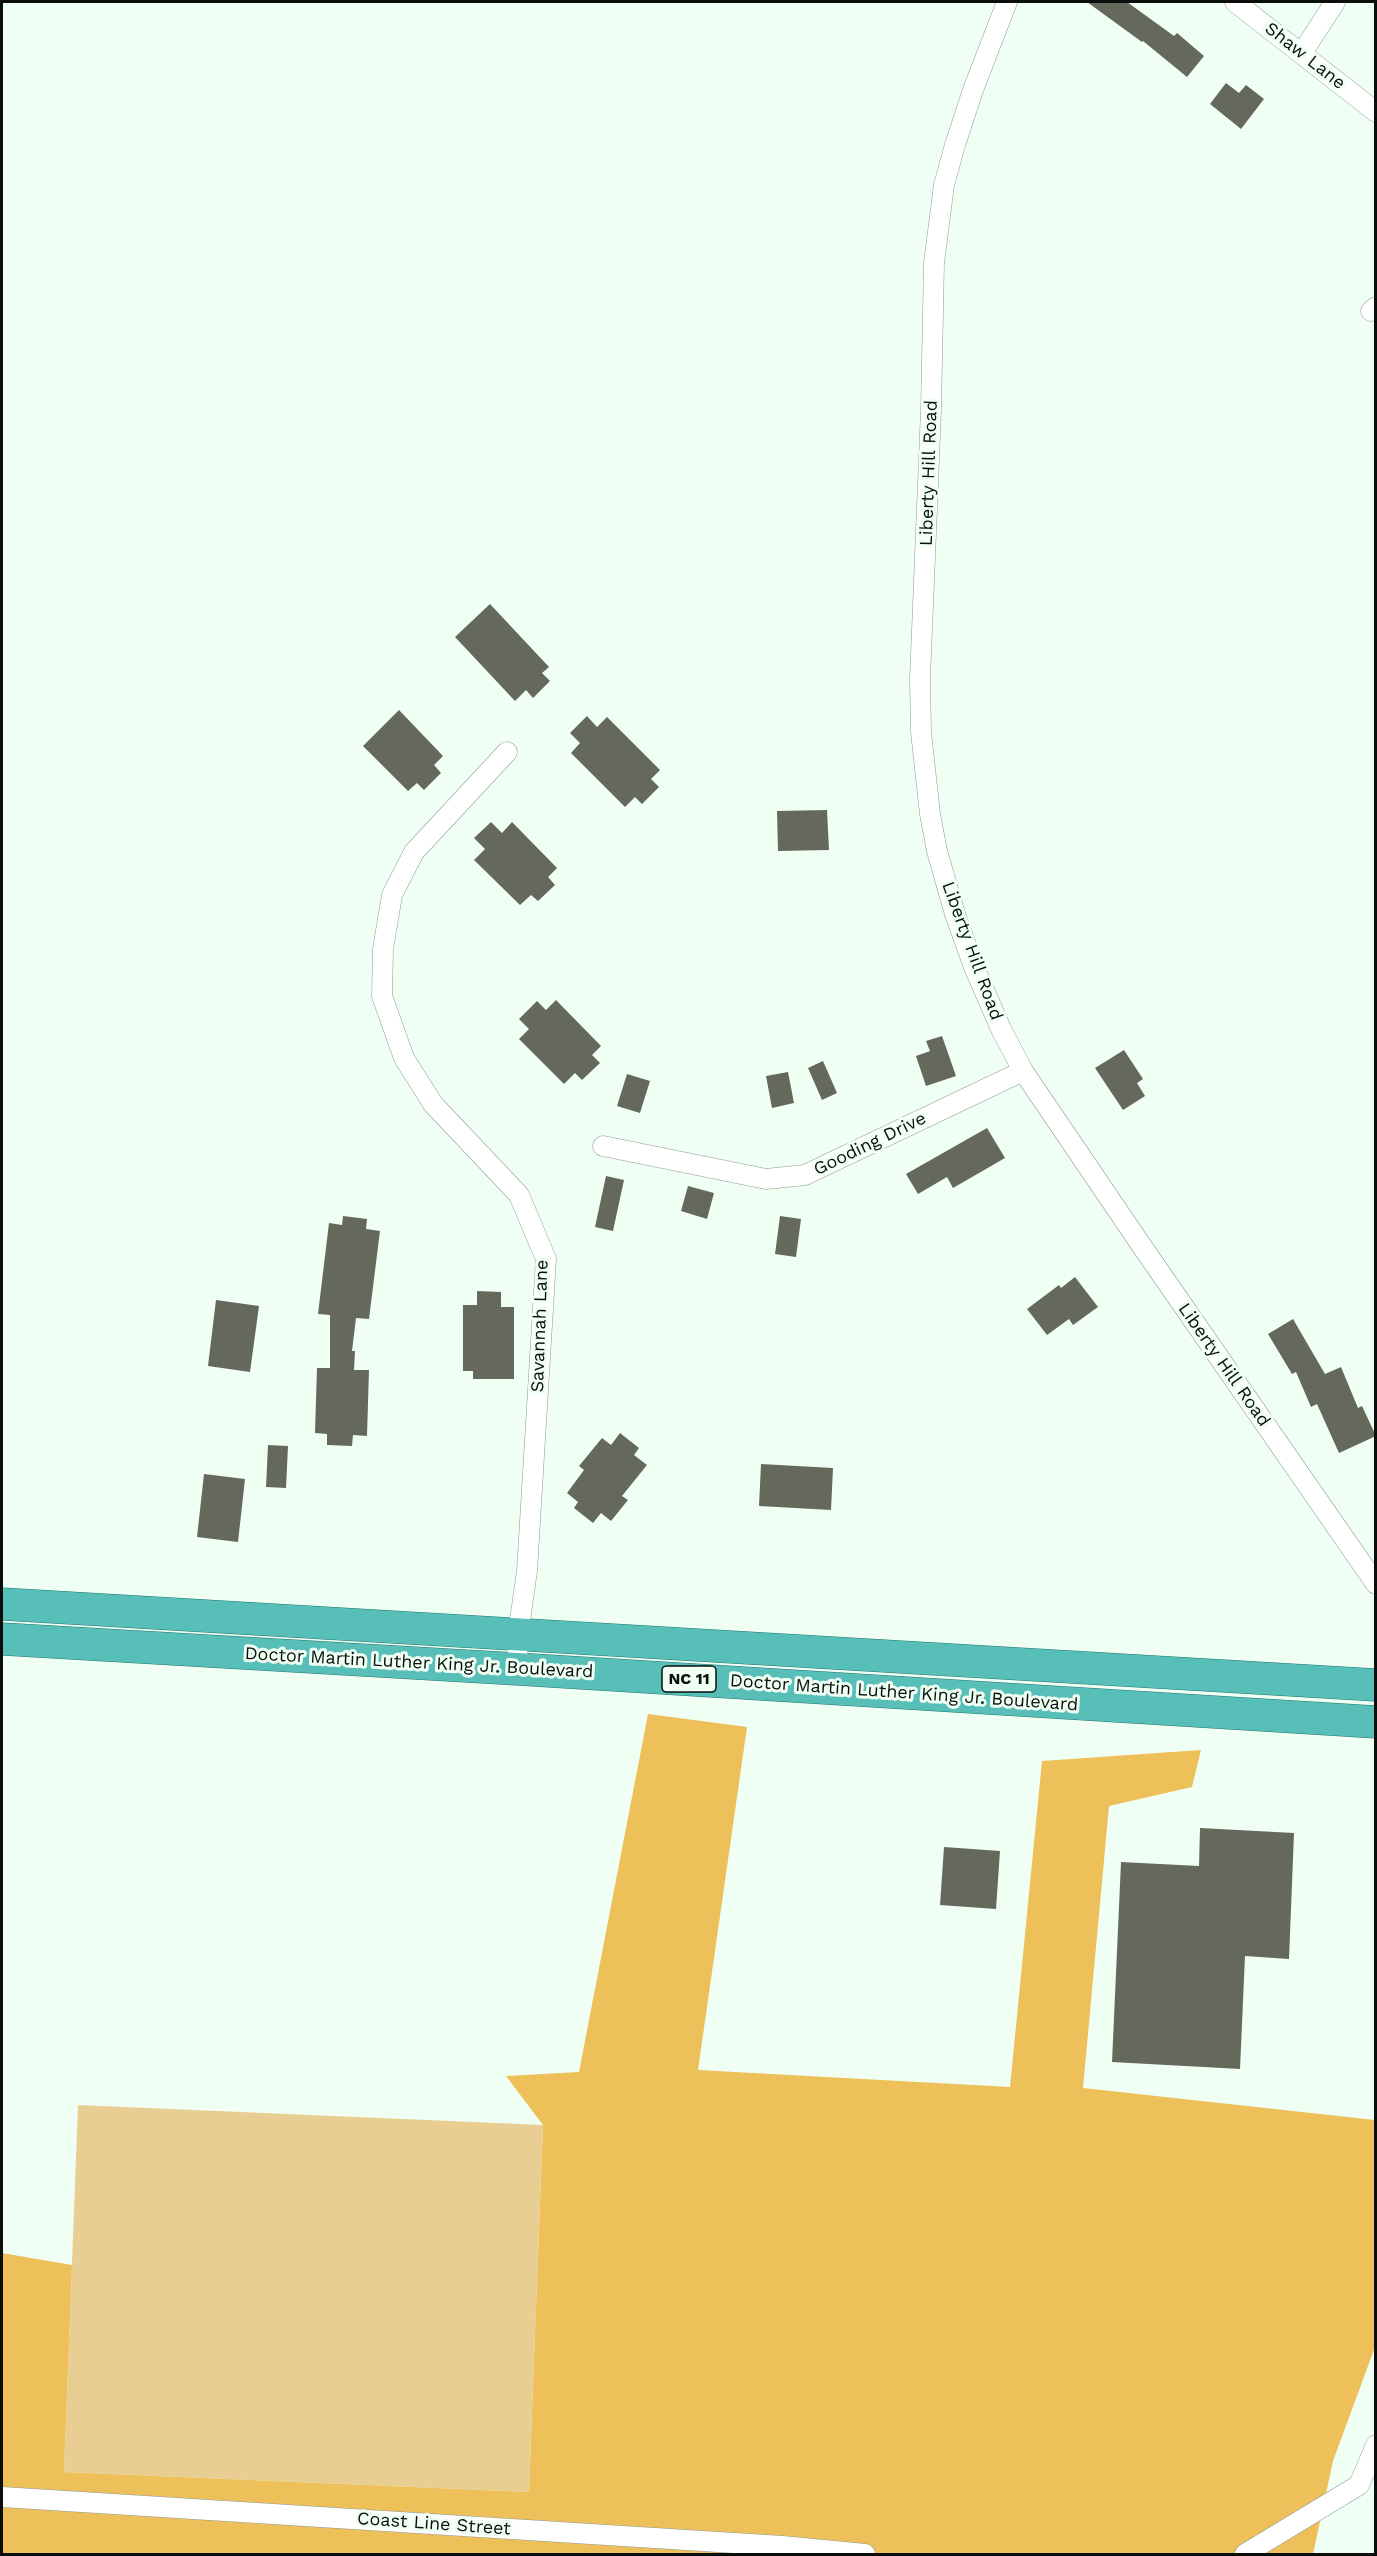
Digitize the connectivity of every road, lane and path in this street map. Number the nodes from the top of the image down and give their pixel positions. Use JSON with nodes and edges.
{"nodes":[{"id":1,"x":1007,"y":2,"type":"edge"},
{"id":2,"x":1234,"y":2,"type":"edge"},
{"id":3,"x":1335,"y":2,"type":"edge"},
{"id":4,"x":1302,"y":53,"type":"junction"},
{"id":5,"x":1376,"y":112,"type":"edge"},
{"id":6,"x":507,"y":752,"type":"dead end"},
{"id":7,"x":1023,"y":1071,"type":"junction"},
{"id":8,"x":603,"y":1146,"type":"dead end"},
{"id":9,"x":1376,"y":1584,"type":"edge"},
{"id":10,"x":2,"y":1604,"type":"edge"},
{"id":11,"x":518,"y":1634,"type":"junction"},
{"id":12,"x":2,"y":1639,"type":"edge"},
{"id":13,"x":517,"y":1668,"type":"junction"},
{"id":14,"x":1376,"y":1685,"type":"edge"},
{"id":15,"x":1376,"y":1722,"type":"edge"},
{"id":16,"x":1376,"y":2445,"type":"edge"},
{"id":17,"x":2,"y":2497,"type":"edge"},
{"id":18,"x":866,"y":2554,"type":"edge"},
{"id":19,"x":1245,"y":2554,"type":"edge"}],
"edges":[{"from":1,"to":7,"type":"street","name":"Liberty Hill Road"},
{"from":2,"to":4,"type":"street","name":"Shaw Lane"},
{"from":3,"to":4,"type":"street"},
{"from":4,"to":5,"type":"street","name":"Shaw Lane"},
{"from":6,"to":11,"type":"street","name":"Savannah Lane"},
{"from":7,"to":8,"type":"street","name":"Gooding Drive"},
{"from":7,"to":9,"type":"street","name":"Liberty Hill Road"},
{"from":10,"to":11,"type":"highway","name":"Doctor Martin Luther King Jr. Boulevard","number":"NC 11"},
{"from":11,"to":13,"type":"street","name":"Savannah Lane"},
{"from":11,"to":14,"type":"highway","name":"Doctor Martin Luther King Jr. Boulevard","number":"NC 11"},
{"from":12,"to":13,"type":"highway","name":"Doctor Martin Luther King Jr. Boulevard","number":"NC 11"},
{"from":13,"to":15,"type":"highway","name":"Doctor Martin Luther King Jr. Boulevard","number":"NC 11"},
{"from":16,"to":19,"type":"street"},
{"from":17,"to":18,"type":"street","name":"Coast Line Street"}]}
